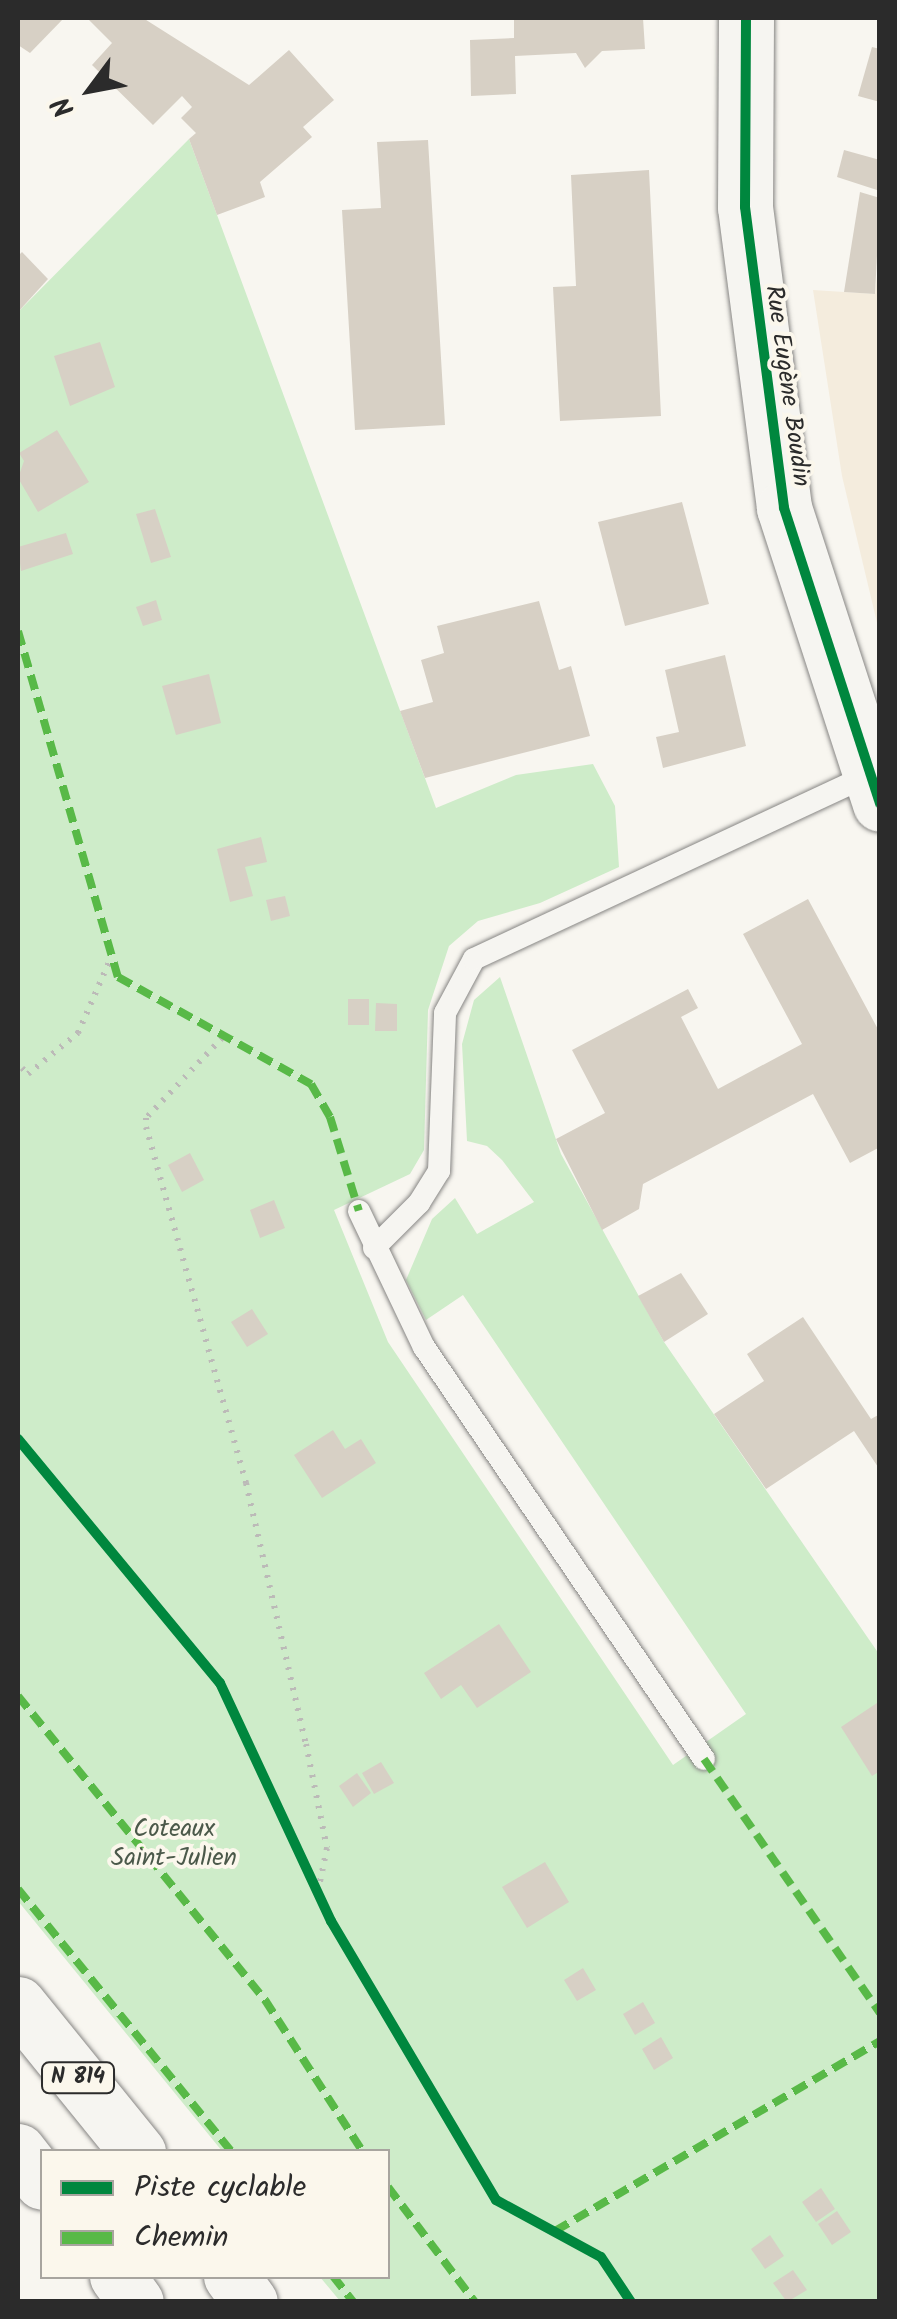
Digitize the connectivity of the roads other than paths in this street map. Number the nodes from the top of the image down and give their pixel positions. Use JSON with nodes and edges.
{"nodes":[{"id":1,"x":746,"y":18,"type":"edge"},
{"id":2,"x":873,"y":790,"type":"edge"},
{"id":3,"x":359,"y":1211,"type":"dead end"},
{"id":4,"x":374,"y":1248,"type":"junction"},
{"id":5,"x":704,"y":1759,"type":"dead end"},
{"id":6,"x":18,"y":2004,"type":"edge"},
{"id":7,"x":136,"y":2149,"type":"edge"},
{"id":8,"x":18,"y":2151,"type":"edge"},
{"id":9,"x":40,"y":2179,"type":"edge"},
{"id":10,"x":119,"y":2279,"type":"edge"},
{"id":11,"x":234,"y":2279,"type":"edge"},
{"id":12,"x":136,"y":2302,"type":"edge"},
{"id":13,"x":250,"y":2302,"type":"edge"}],
"edges":[{"from":1,"to":2,"type":"main road","name":"Rue Eugène Boudin"},
{"from":2,"to":4,"type":"lane"},
{"from":3,"to":4,"type":"lane"},
{"from":4,"to":5,"type":"lane"},
{"from":6,"to":7,"type":"main road","number":"N 814"},
{"from":8,"to":9,"type":"main road"},
{"from":10,"to":12,"type":"main road"},
{"from":11,"to":13,"type":"main road"}]}
